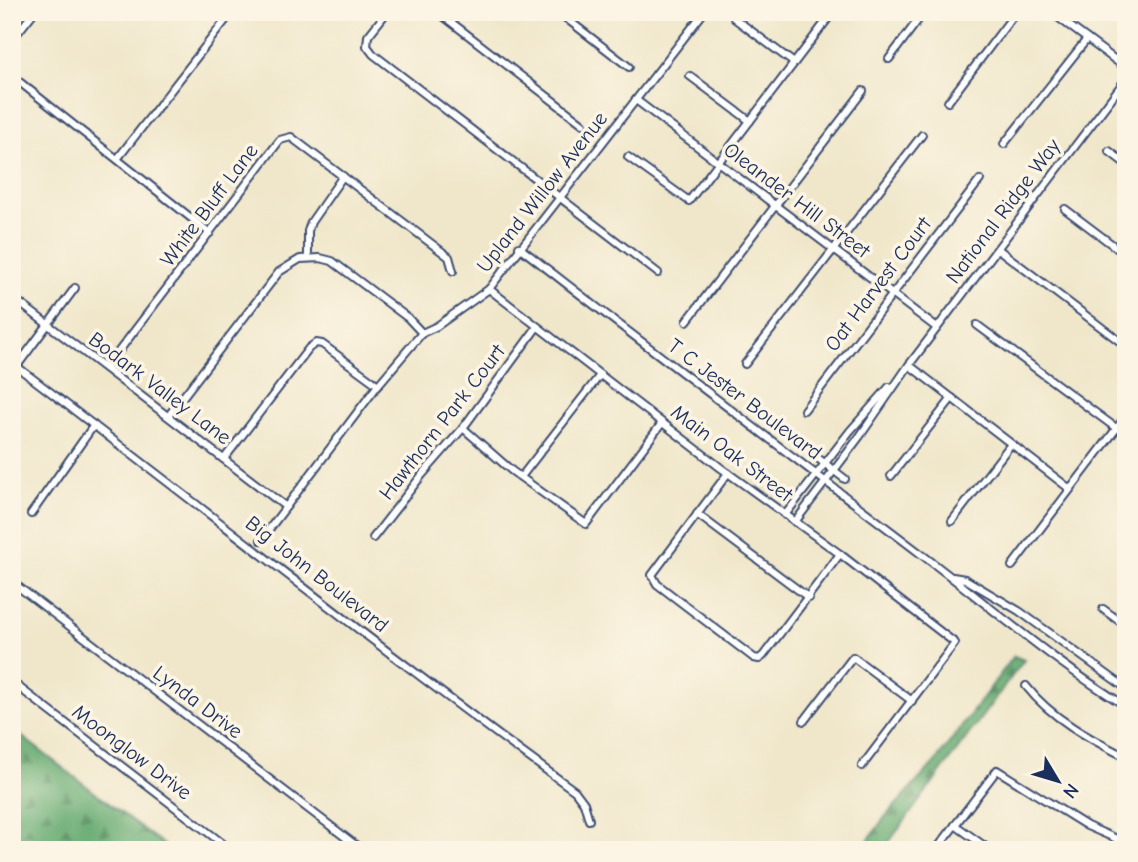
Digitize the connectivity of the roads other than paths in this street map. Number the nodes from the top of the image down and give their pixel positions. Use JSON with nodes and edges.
{"nodes":[{"id":1,"x":34,"y":12,"type":"edge"},
{"id":2,"x":232,"y":12,"type":"edge"},
{"id":3,"x":387,"y":12,"type":"edge"},
{"id":4,"x":438,"y":12,"type":"edge"},
{"id":5,"x":558,"y":12,"type":"edge"},
{"id":6,"x":704,"y":12,"type":"edge"},
{"id":7,"x":833,"y":12,"type":"edge"},
{"id":8,"x":924,"y":12,"type":"edge"},
{"id":9,"x":1016,"y":12,"type":"edge"},
{"id":10,"x":1051,"y":12,"type":"edge"},
{"id":11,"x":734,"y":18,"type":"dead end"},
{"id":12,"x":1087,"y":39,"type":"junction"},
{"id":13,"x":12,"y":40,"type":"edge"},
{"id":14,"x":889,"y":58,"type":"dead end"},
{"id":15,"x":794,"y":63,"type":"junction"},
{"id":16,"x":629,"y":67,"type":"dead end"},
{"id":17,"x":1126,"y":68,"type":"edge"},
{"id":18,"x":12,"y":76,"type":"edge"},
{"id":19,"x":690,"y":76,"type":"dead end"},
{"id":20,"x":1126,"y":79,"type":"edge"},
{"id":21,"x":863,"y":91,"type":"dead end"},
{"id":22,"x":636,"y":100,"type":"junction"},
{"id":23,"x":948,"y":102,"type":"dead end"},
{"id":24,"x":750,"y":121,"type":"junction"},
{"id":25,"x":583,"y":124,"type":"dead end"},
{"id":26,"x":922,"y":135,"type":"dead end"},
{"id":27,"x":1004,"y":144,"type":"dead end"},
{"id":28,"x":1109,"y":151,"type":"dead end"},
{"id":29,"x":628,"y":157,"type":"dead end"},
{"id":30,"x":118,"y":158,"type":"junction"},
{"id":31,"x":719,"y":162,"type":"junction"},
{"id":32,"x":1126,"y":164,"type":"edge"},
{"id":33,"x":343,"y":176,"type":"junction"},
{"id":34,"x":980,"y":180,"type":"dead end"},
{"id":35,"x":558,"y":197,"type":"junction"},
{"id":36,"x":776,"y":206,"type":"junction"},
{"id":37,"x":1065,"y":209,"type":"dead end"},
{"id":38,"x":210,"y":233,"type":"junction"},
{"id":39,"x":519,"y":247,"type":"junction"},
{"id":40,"x":998,"y":249,"type":"junction"},
{"id":41,"x":834,"y":250,"type":"junction"},
{"id":42,"x":1126,"y":255,"type":"edge"},
{"id":43,"x":308,"y":258,"type":"junction"},
{"id":44,"x":453,"y":271,"type":"dead end"},
{"id":45,"x":658,"y":273,"type":"dead end"},
{"id":46,"x":75,"y":288,"type":"dead end"},
{"id":47,"x":489,"y":289,"type":"junction"},
{"id":48,"x":893,"y":295,"type":"junction"},
{"id":49,"x":12,"y":297,"type":"edge"},
{"id":50,"x":687,"y":321,"type":"dead end"},
{"id":51,"x":49,"y":325,"type":"junction"},
{"id":52,"x":977,"y":325,"type":"dead end"},
{"id":53,"x":537,"y":327,"type":"junction"},
{"id":54,"x":937,"y":328,"type":"junction"},
{"id":55,"x":422,"y":333,"type":"junction"},
{"id":56,"x":1126,"y":346,"type":"edge"},
{"id":57,"x":15,"y":365,"type":"edge"},
{"id":58,"x":745,"y":365,"type":"dead end"},
{"id":59,"x":909,"y":365,"type":"junction"},
{"id":60,"x":106,"y":368,"type":"junction"},
{"id":61,"x":600,"y":375,"type":"junction"},
{"id":62,"x":378,"y":385,"type":"junction"},
{"id":63,"x":952,"y":398,"type":"junction"},
{"id":64,"x":804,"y":410,"type":"dead end"},
{"id":65,"x":169,"y":415,"type":"junction"},
{"id":66,"x":1126,"y":416,"type":"edge"},
{"id":67,"x":662,"y":423,"type":"junction"},
{"id":68,"x":94,"y":425,"type":"junction"},
{"id":69,"x":463,"y":428,"type":"junction"},
{"id":70,"x":1116,"y":428,"type":"junction"},
{"id":71,"x":1011,"y":444,"type":"junction"},
{"id":72,"x":815,"y":456,"type":"dead end"},
{"id":73,"x":224,"y":459,"type":"junction"},
{"id":74,"x":825,"y":463,"type":"junction"},
{"id":75,"x":834,"y":470,"type":"junction"},
{"id":76,"x":727,"y":473,"type":"junction"},
{"id":77,"x":816,"y":475,"type":"junction"},
{"id":78,"x":891,"y":476,"type":"dead end"},
{"id":79,"x":521,"y":477,"type":"junction"},
{"id":80,"x":845,"y":479,"type":"dead end"},
{"id":81,"x":825,"y":481,"type":"junction"},
{"id":82,"x":1070,"y":489,"type":"junction"},
{"id":83,"x":286,"y":507,"type":"junction"},
{"id":84,"x":31,"y":514,"type":"dead end"},
{"id":85,"x":697,"y":514,"type":"junction"},
{"id":86,"x":785,"y":514,"type":"junction"},
{"id":87,"x":952,"y":521,"type":"dead end"},
{"id":88,"x":795,"y":522,"type":"junction"},
{"id":89,"x":373,"y":538,"type":"dead end"},
{"id":90,"x":261,"y":540,"type":"dead end"},
{"id":91,"x":841,"y":554,"type":"junction"},
{"id":92,"x":1012,"y":566,"type":"dead end"},
{"id":93,"x":951,"y":576,"type":"junction"},
{"id":94,"x":12,"y":582,"type":"edge"},
{"id":95,"x":808,"y":598,"type":"junction"},
{"id":96,"x":1103,"y":609,"type":"dead end"},
{"id":97,"x":1038,"y":625,"type":"junction"},
{"id":98,"x":1126,"y":626,"type":"edge"},
{"id":99,"x":1028,"y":638,"type":"junction"},
{"id":100,"x":12,"y":682,"type":"edge"},
{"id":101,"x":1026,"y":686,"type":"dead end"},
{"id":102,"x":1126,"y":688,"type":"edge"},
{"id":103,"x":912,"y":701,"type":"junction"},
{"id":104,"x":1126,"y":706,"type":"edge"},
{"id":105,"x":804,"y":721,"type":"dead end"},
{"id":106,"x":1126,"y":757,"type":"edge"},
{"id":107,"x":862,"y":766,"type":"dead end"},
{"id":108,"x":589,"y":820,"type":"dead end"},
{"id":109,"x":955,"y":825,"type":"junction"},
{"id":110,"x":1126,"y":843,"type":"edge"},
{"id":111,"x":231,"y":850,"type":"edge"},
{"id":112,"x":362,"y":850,"type":"edge"},
{"id":113,"x":936,"y":850,"type":"edge"},
{"id":114,"x":990,"y":850,"type":"edge"}],
"edges":[{"from":1,"to":13,"type":"street"},
{"from":2,"to":30,"type":"street"},
{"from":3,"to":35,"type":"street"},
{"from":4,"to":25,"type":"street"},
{"from":5,"to":16,"type":"street"},
{"from":6,"to":22,"type":"street","name":"Upland Willow Avenue"},
{"from":7,"to":15,"type":"street"},
{"from":8,"to":14,"type":"street"},
{"from":9,"to":23,"type":"street"},
{"from":10,"to":12,"type":"street"},
{"from":11,"to":15,"type":"street"},
{"from":12,"to":17,"type":"street"},
{"from":12,"to":27,"type":"street"},
{"from":15,"to":24,"type":"street"},
{"from":18,"to":30,"type":"street"},
{"from":19,"to":24,"type":"street"},
{"from":20,"to":40,"type":"street","name":"National Ridge Way"},
{"from":21,"to":36,"type":"street"},
{"from":22,"to":31,"type":"street","name":"Oleander Hill Street"},
{"from":22,"to":35,"type":"street","name":"Upland Willow Avenue"},
{"from":24,"to":31,"type":"street"},
{"from":26,"to":41,"type":"street"},
{"from":28,"to":32,"type":"street"},
{"from":29,"to":31,"type":"street"},
{"from":30,"to":38,"type":"street"},
{"from":31,"to":36,"type":"street","name":"Oleander Hill Street"},
{"from":33,"to":38,"type":"street","name":"White Bluff Lane"},
{"from":33,"to":43,"type":"street"},
{"from":33,"to":44,"type":"street","name":"White Bluff Lane"},
{"from":34,"to":48,"type":"street","name":"Oat Harvest Court"},
{"from":35,"to":39,"type":"street","name":"Upland Willow Avenue"},
{"from":35,"to":45,"type":"street"},
{"from":36,"to":41,"type":"street","name":"Oleander Hill Street"},
{"from":36,"to":50,"type":"street"},
{"from":37,"to":42,"type":"street"},
{"from":38,"to":60,"type":"street","name":"White Bluff Lane"},
{"from":39,"to":47,"type":"street","name":"Upland Willow Avenue"},
{"from":39,"to":77,"type":"street","name":"T C Jester Boulevard"},
{"from":40,"to":54,"type":"street","name":"National Ridge Way"},
{"from":40,"to":56,"type":"street"},
{"from":41,"to":48,"type":"street","name":"Oleander Hill Street"},
{"from":41,"to":58,"type":"street"},
{"from":43,"to":55,"type":"street"},
{"from":43,"to":65,"type":"street"},
{"from":46,"to":51,"type":"street"},
{"from":47,"to":53,"type":"street","name":"Main Oak Street"},
{"from":47,"to":55,"type":"street","name":"Upland Willow Avenue"},
{"from":48,"to":54,"type":"street","name":"Oleander Hill Street"},
{"from":48,"to":64,"type":"street","name":"Oat Harvest Court"},
{"from":49,"to":51,"type":"street","name":"Bodark Valley Lane"},
{"from":51,"to":57,"type":"street"},
{"from":51,"to":60,"type":"street","name":"Bodark Valley Lane"},
{"from":52,"to":70,"type":"street"},
{"from":53,"to":61,"type":"street","name":"Main Oak Street"},
{"from":53,"to":69,"type":"street","name":"Hawthorn Park Court"},
{"from":54,"to":59,"type":"street","name":"National Ridge Way"},
{"from":55,"to":62,"type":"street","name":"Upland Willow Avenue"},
{"from":57,"to":68,"type":"street","name":"Big John Boulevard"},
{"from":59,"to":63,"type":"street"},
{"from":59,"to":74,"type":"street","name":"National Ridge Way"},
{"from":59,"to":75,"type":"street","name":"National Ridge Way"},
{"from":60,"to":65,"type":"street","name":"Bodark Valley Lane"},
{"from":61,"to":67,"type":"street","name":"Main Oak Street"},
{"from":61,"to":79,"type":"street"},
{"from":62,"to":73,"type":"street"},
{"from":62,"to":83,"type":"street","name":"Upland Willow Avenue"},
{"from":63,"to":71,"type":"street"},
{"from":63,"to":78,"type":"street"},
{"from":65,"to":73,"type":"street","name":"Bodark Valley Lane"},
{"from":66,"to":70,"type":"street"},
{"from":67,"to":76,"type":"street","name":"Main Oak Street"},
{"from":67,"to":79,"type":"street"},
{"from":68,"to":84,"type":"street"},
{"from":68,"to":108,"type":"street","name":"Big John Boulevard"},
{"from":69,"to":79,"type":"street"},
{"from":69,"to":89,"type":"street","name":"Hawthorn Park Court"},
{"from":70,"to":82,"type":"street"},
{"from":71,"to":82,"type":"street"},
{"from":71,"to":87,"type":"street"},
{"from":72,"to":74,"type":"street","name":"T C Jester Boulevard"},
{"from":73,"to":83,"type":"street","name":"Bodark Valley Lane"},
{"from":74,"to":75,"type":"street","name":"T C Jester Boulevard"},
{"from":74,"to":77,"type":"street","name":"National Ridge Way"},
{"from":75,"to":80,"type":"street","name":"T C Jester Boulevard"},
{"from":75,"to":81,"type":"street","name":"National Ridge Way"},
{"from":76,"to":85,"type":"street"},
{"from":76,"to":86,"type":"street","name":"Main Oak Street"},
{"from":77,"to":81,"type":"street","name":"T C Jester Boulevard"},
{"from":77,"to":86,"type":"street","name":"National Ridge Way"},
{"from":81,"to":88,"type":"street","name":"National Ridge Way"},
{"from":81,"to":93,"type":"street","name":"T C Jester Boulevard"},
{"from":82,"to":92,"type":"street"},
{"from":83,"to":90,"type":"street","name":"Upland Willow Avenue"},
{"from":85,"to":95,"type":"street"},
{"from":85,"to":95,"type":"street"},
{"from":86,"to":88,"type":"street","name":"Main Oak Street"},
{"from":88,"to":91,"type":"street","name":"Main Oak Street"},
{"from":91,"to":95,"type":"street"},
{"from":91,"to":103,"type":"street","name":"Main Oak Street"},
{"from":93,"to":97,"type":"street","name":"T C Jester Boulevard"},
{"from":93,"to":99,"type":"street","name":"T C Jester Boulevard"},
{"from":94,"to":112,"type":"street","name":"Lynda Drive"},
{"from":96,"to":98,"type":"street"},
{"from":97,"to":99,"type":"street"},
{"from":97,"to":102,"type":"street","name":"T C Jester Boulevard"},
{"from":99,"to":104,"type":"street","name":"T C Jester Boulevard"},
{"from":100,"to":111,"type":"street","name":"Moonglow Drive"},
{"from":101,"to":106,"type":"street"},
{"from":103,"to":105,"type":"street"},
{"from":103,"to":107,"type":"street"},
{"from":109,"to":110,"type":"street"},
{"from":109,"to":113,"type":"street"},
{"from":109,"to":114,"type":"street"}]}
